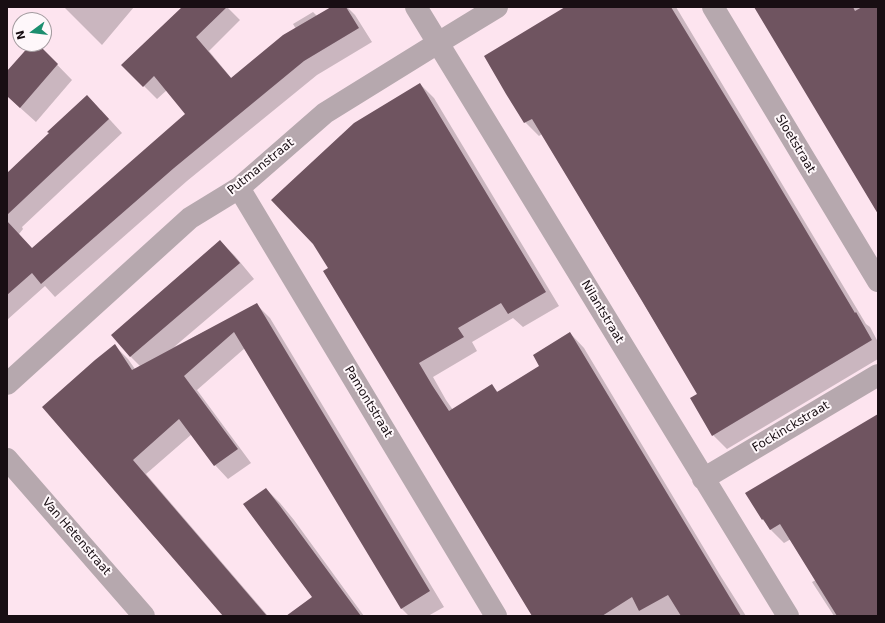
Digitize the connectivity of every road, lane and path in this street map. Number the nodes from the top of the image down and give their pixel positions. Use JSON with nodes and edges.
{"nodes":[{"id":1,"x":416,"y":7,"type":"edge"},
{"id":2,"x":497,"y":7,"type":"edge"},
{"id":3,"x":713,"y":7,"type":"edge"},
{"id":4,"x":438,"y":43,"type":"junction"},
{"id":5,"x":239,"y":188,"type":"junction"},
{"id":6,"x":878,"y":281,"type":"edge"},
{"id":7,"x":878,"y":374,"type":"edge"},
{"id":8,"x":7,"y":384,"type":"edge"},
{"id":9,"x":7,"y":459,"type":"edge"},
{"id":10,"x":703,"y":479,"type":"junction"},
{"id":11,"x":144,"y":616,"type":"edge"},
{"id":12,"x":496,"y":616,"type":"edge"},
{"id":13,"x":788,"y":616,"type":"edge"}],
"edges":[{"from":1,"to":4,"type":"street","name":"Nilantstraat"},
{"from":2,"to":4,"type":"street","name":"Putmanstraat"},
{"from":3,"to":6,"type":"street","name":"Sloetstraat"},
{"from":4,"to":5,"type":"street","name":"Putmanstraat"},
{"from":4,"to":10,"type":"street","name":"Nilantstraat"},
{"from":5,"to":8,"type":"street","name":"Putmanstraat"},
{"from":5,"to":12,"type":"street","name":"Pamontstraat"},
{"from":7,"to":10,"type":"street","name":"Fockinckstraat"},
{"from":9,"to":11,"type":"street","name":"Van Hetenstraat"},
{"from":10,"to":13,"type":"street","name":"Nilantstraat"}]}
